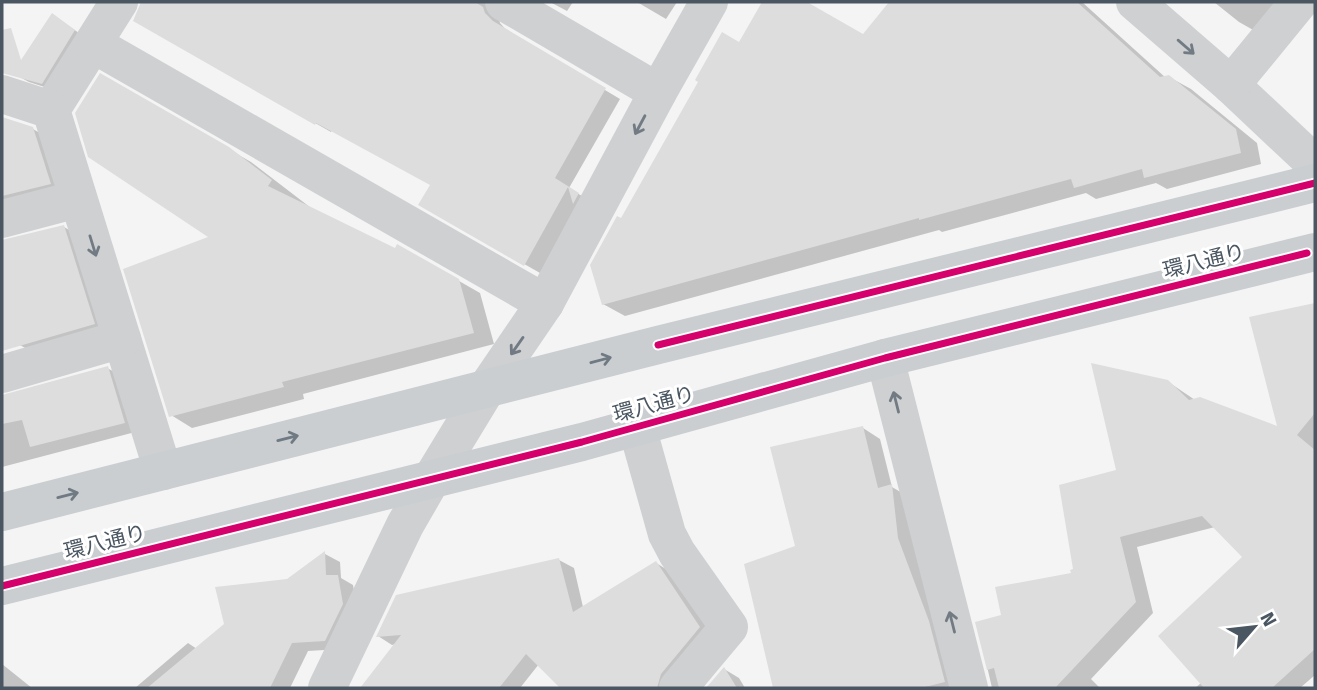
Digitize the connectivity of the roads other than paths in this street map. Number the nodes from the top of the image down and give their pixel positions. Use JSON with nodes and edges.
{"nodes":[{"id":1,"x":119,"y":2,"type":"edge"},
{"id":2,"x":504,"y":2,"type":"edge"},
{"id":3,"x":709,"y":2,"type":"edge"},
{"id":4,"x":1135,"y":2,"type":"edge"},
{"id":5,"x":1299,"y":2,"type":"edge"},
{"id":6,"x":93,"y":44,"type":"junction"},
{"id":7,"x":1231,"y":85,"type":"junction"},
{"id":8,"x":658,"y":92,"type":"junction"},
{"id":9,"x":2,"y":94,"type":"edge"},
{"id":10,"x":51,"y":110,"type":"junction"},
{"id":11,"x":1315,"y":164,"type":"edge"},
{"id":12,"x":1315,"y":183,"type":"edge"},
{"id":13,"x":78,"y":199,"type":"junction"},
{"id":14,"x":2,"y":219,"type":"edge"},
{"id":15,"x":1315,"y":252,"type":"edge"},
{"id":16,"x":545,"y":303,"type":"junction"},
{"id":17,"x":122,"y":339,"type":"junction"},
{"id":18,"x":885,"y":358,"type":"junction"},
{"id":19,"x":2,"y":374,"type":"edge"},
{"id":20,"x":488,"y":388,"type":"junction"},
{"id":21,"x":637,"y":427,"type":"junction"},
{"id":22,"x":163,"y":471,"type":"junction"},
{"id":23,"x":431,"y":480,"type":"junction"},
{"id":24,"x":2,"y":512,"type":"edge"},
{"id":25,"x":2,"y":586,"type":"edge"},
{"id":26,"x":327,"y":688,"type":"edge"},
{"id":27,"x":678,"y":688,"type":"edge"},
{"id":28,"x":969,"y":688,"type":"edge"}],
"edges":[{"from":1,"to":6,"type":"street"},
{"from":2,"to":8,"type":"street"},
{"from":3,"to":8,"type":"street"},
{"from":4,"to":7,"type":"street","one_way":true},
{"from":5,"to":7,"type":"street"},
{"from":6,"to":10,"type":"street"},
{"from":6,"to":16,"type":"street"},
{"from":7,"to":11,"type":"street"},
{"from":8,"to":16,"type":"street","one_way":true},
{"from":9,"to":10,"type":"street"},
{"from":10,"to":13,"type":"street"},
{"from":20,"to":12,"type":"main road","one_way":true},
{"from":13,"to":14,"type":"street"},
{"from":13,"to":17,"type":"street","one_way":true},
{"from":15,"to":18,"type":"main road","name":"環八通り"},
{"from":16,"to":20,"type":"street","one_way":true},
{"from":17,"to":19,"type":"street"},
{"from":17,"to":22,"type":"street"},
{"from":18,"to":21,"type":"main road","name":"環八通り"},
{"from":28,"to":18,"type":"street","one_way":true},
{"from":22,"to":20,"type":"main road","one_way":true},
{"from":20,"to":23,"type":"street"},
{"from":21,"to":23,"type":"main road","name":"環八通り"},
{"from":21,"to":27,"type":"street"},
{"from":24,"to":22,"type":"main road","one_way":true},
{"from":23,"to":25,"type":"main road","name":"環八通り"},
{"from":23,"to":26,"type":"street"}]}
